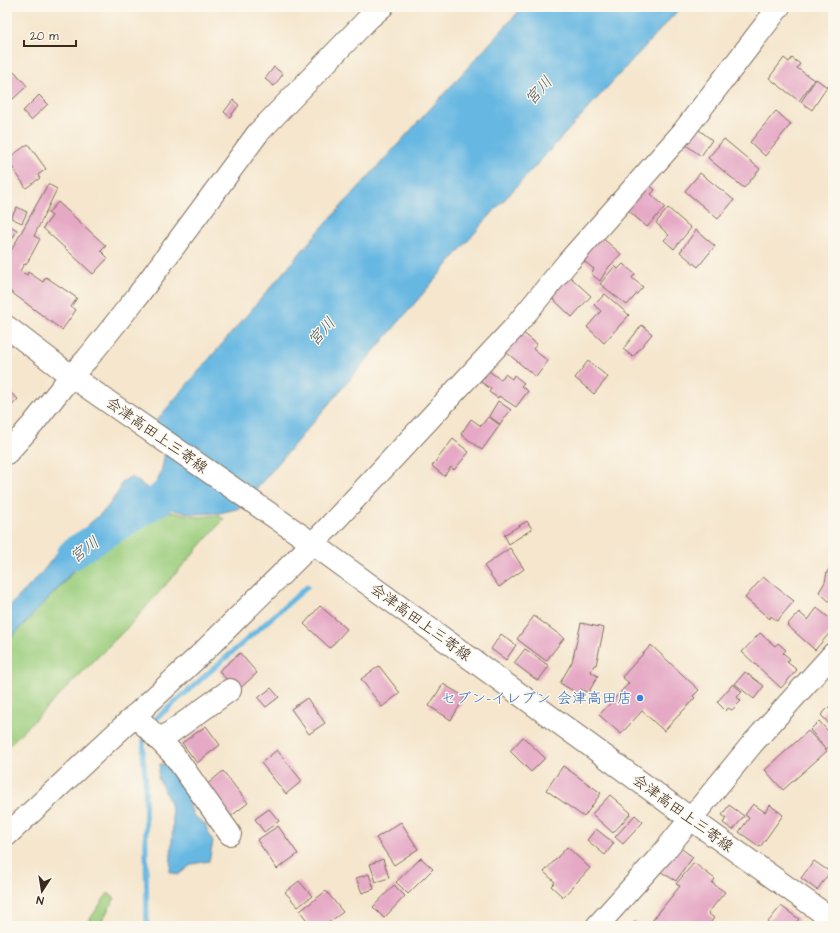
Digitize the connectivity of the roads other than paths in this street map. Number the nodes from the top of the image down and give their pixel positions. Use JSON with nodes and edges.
{"nodes":[{"id":1,"x":382,"y":7,"type":"edge"},
{"id":2,"x":779,"y":7,"type":"edge"},
{"id":3,"x":7,"y":327,"type":"edge"},
{"id":4,"x":71,"y":376,"type":"junction"},
{"id":5,"x":7,"y":453,"type":"edge"},
{"id":6,"x":312,"y":543,"type":"junction"},
{"id":7,"x":833,"y":654,"type":"edge"},
{"id":8,"x":230,"y":690,"type":"dead end"},
{"id":9,"x":135,"y":714,"type":"junction"},
{"id":10,"x":160,"y":740,"type":"junction"},
{"id":11,"x":691,"y":819,"type":"junction"},
{"id":12,"x":7,"y":834,"type":"edge"},
{"id":13,"x":230,"y":834,"type":"dead end"},
{"id":14,"x":833,"y":920,"type":"edge"},
{"id":15,"x":597,"y":926,"type":"edge"}],
"edges":[{"from":1,"to":4,"type":"street"},
{"from":2,"to":6,"type":"street"},
{"from":3,"to":4,"type":"street","name":"会津高田上三寄線"},
{"from":4,"to":5,"type":"street"},
{"from":4,"to":6,"type":"street","name":"会津高田上三寄線"},
{"from":6,"to":9,"type":"street"},
{"from":6,"to":11,"type":"street","name":"会津高田上三寄線"},
{"from":7,"to":11,"type":"street"},
{"from":8,"to":10,"type":"street"},
{"from":9,"to":10,"type":"street"},
{"from":9,"to":12,"type":"street"},
{"from":10,"to":13,"type":"street"},
{"from":11,"to":14,"type":"street","name":"会津高田上三寄線"},
{"from":11,"to":15,"type":"street"}]}
